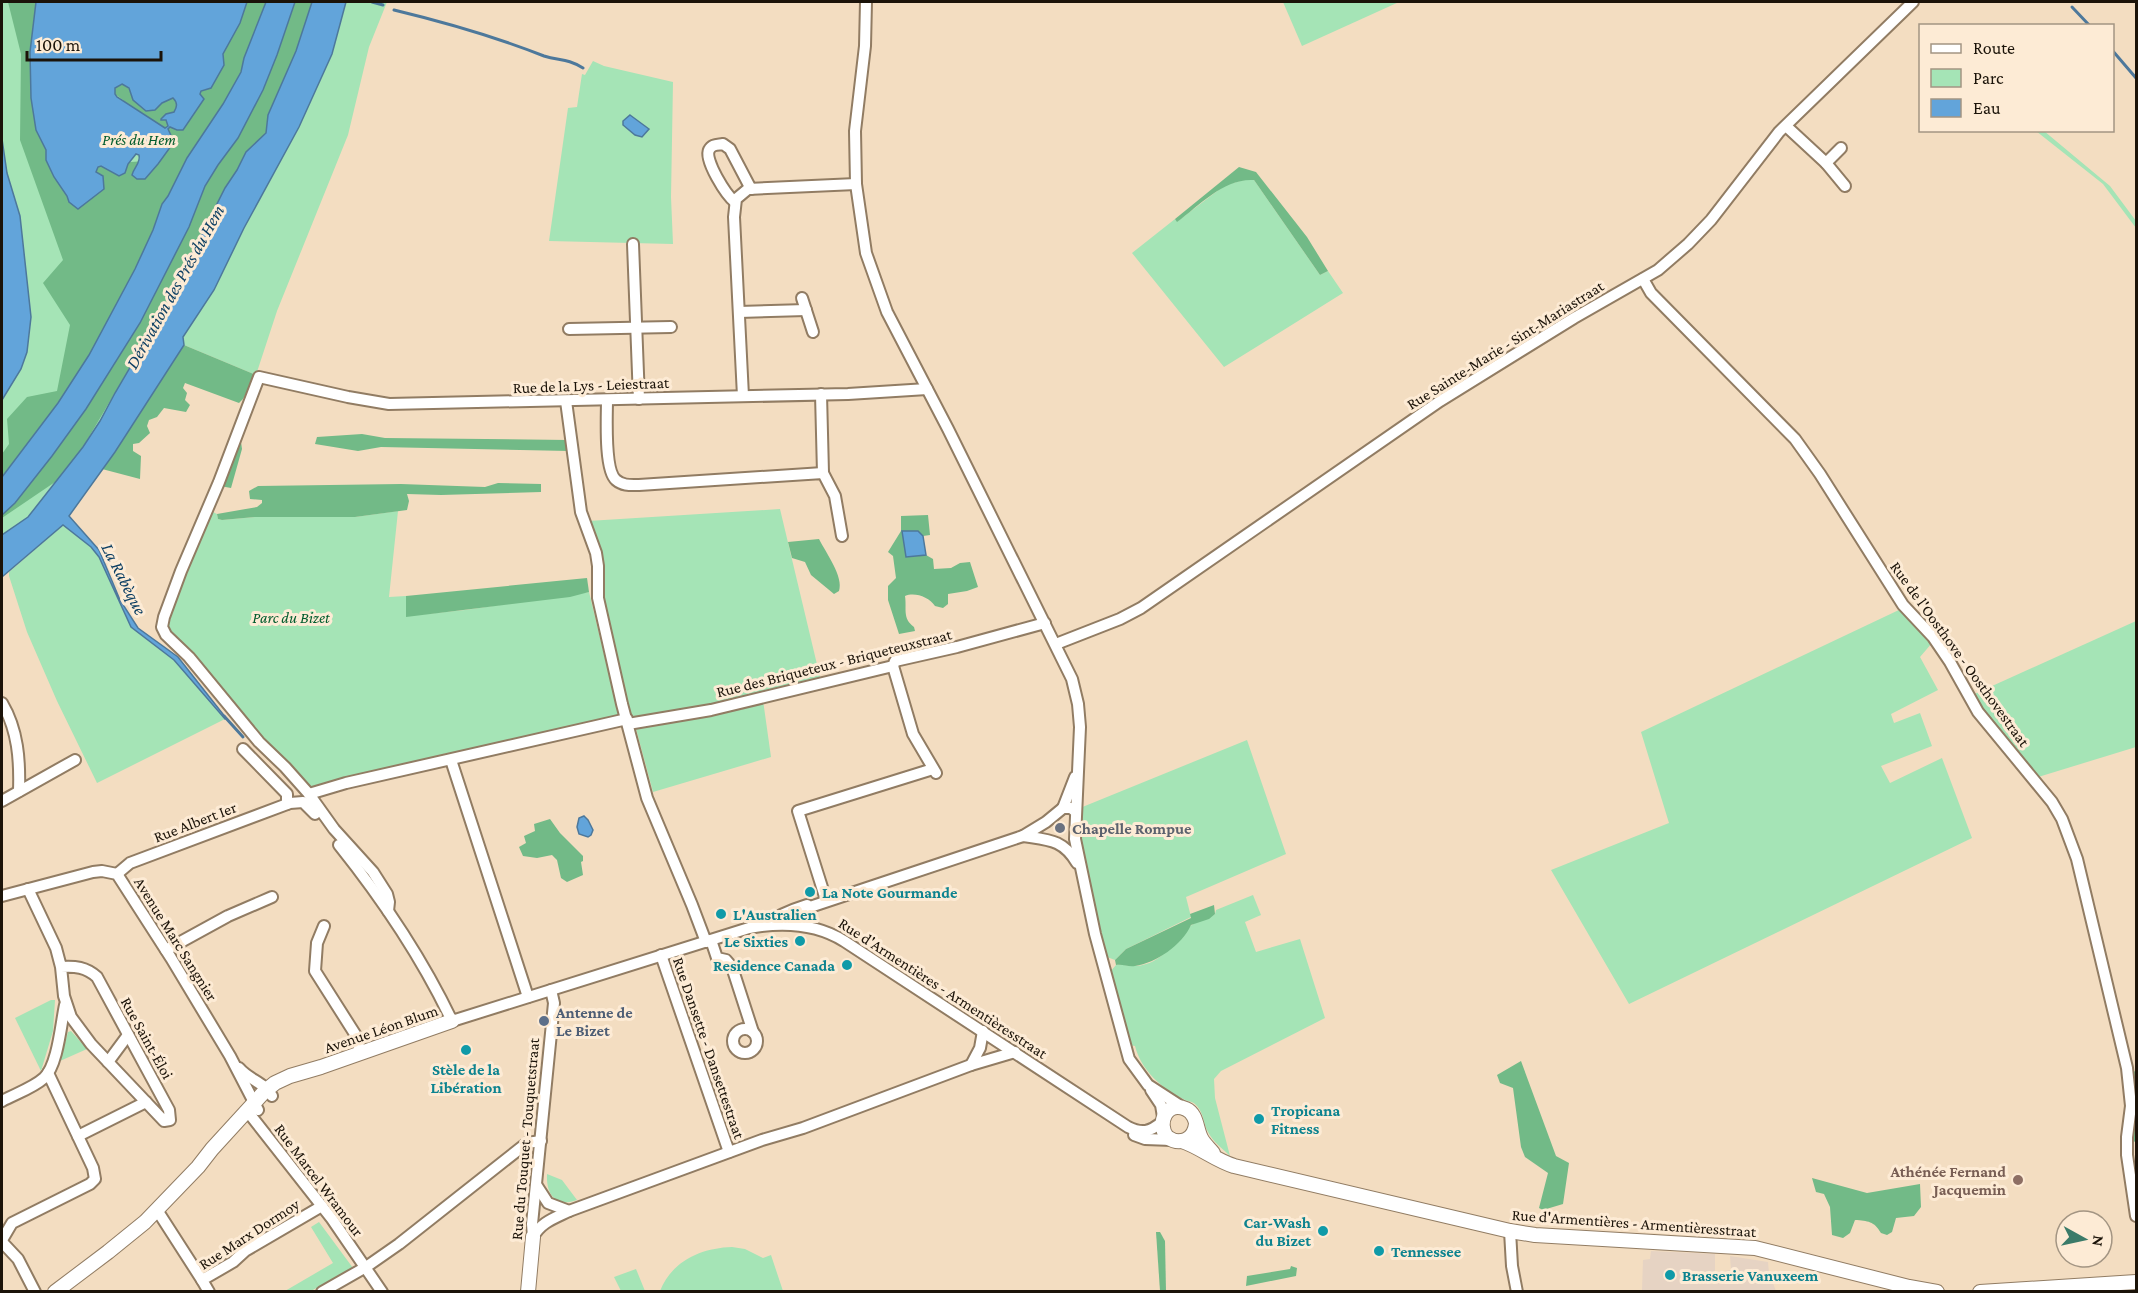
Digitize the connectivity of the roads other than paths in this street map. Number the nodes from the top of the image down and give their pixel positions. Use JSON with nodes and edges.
{"nodes":[{"id":1,"x":867,"y":2,"type":"edge"},
{"id":2,"x":1913,"y":2,"type":"edge"},
{"id":3,"x":1786,"y":126,"type":"junction"},
{"id":4,"x":1840,"y":148,"type":"dead end"},
{"id":5,"x":1826,"y":163,"type":"junction"},
{"id":6,"x":856,"y":184,"type":"junction"},
{"id":7,"x":1845,"y":186,"type":"dead end"},
{"id":8,"x":751,"y":189,"type":"junction"},
{"id":9,"x":735,"y":202,"type":"junction"},
{"id":10,"x":633,"y":244,"type":"dead end"},
{"id":11,"x":1643,"y":279,"type":"junction"},
{"id":12,"x":802,"y":298,"type":"dead end"},
{"id":13,"x":806,"y":310,"type":"junction"},
{"id":14,"x":739,"y":312,"type":"junction"},
{"id":15,"x":637,"y":327,"type":"junction"},
{"id":16,"x":671,"y":327,"type":"dead end"},
{"id":17,"x":568,"y":329,"type":"dead end"},
{"id":18,"x":813,"y":332,"type":"dead end"},
{"id":19,"x":927,"y":389,"type":"junction"},
{"id":20,"x":821,"y":394,"type":"junction"},
{"id":21,"x":743,"y":396,"type":"junction"},
{"id":22,"x":639,"y":399,"type":"junction"},
{"id":23,"x":607,"y":400,"type":"junction"},
{"id":24,"x":566,"y":401,"type":"junction"},
{"id":25,"x":823,"y":473,"type":"junction"},
{"id":26,"x":842,"y":536,"type":"dead end"},
{"id":27,"x":1046,"y":623,"type":"junction"},
{"id":28,"x":1056,"y":644,"type":"junction"},
{"id":29,"x":893,"y":666,"type":"junction"},
{"id":30,"x":2,"y":703,"type":"edge"},
{"id":31,"x":628,"y":722,"type":"junction"},
{"id":32,"x":243,"y":749,"type":"dead end"},
{"id":33,"x":75,"y":760,"type":"dead end"},
{"id":34,"x":451,"y":760,"type":"junction"},
{"id":35,"x":1077,"y":771,"type":"junction"},
{"id":36,"x":19,"y":791,"type":"junction"},
{"id":37,"x":309,"y":794,"type":"junction"},
{"id":38,"x":2,"y":801,"type":"edge"},
{"id":39,"x":287,"y":804,"type":"junction"},
{"id":40,"x":1063,"y":808,"type":"junction"},
{"id":41,"x":1076,"y":812,"type":"junction"},
{"id":42,"x":1046,"y":822,"type":"junction"},
{"id":43,"x":1023,"y":836,"type":"junction"},
{"id":44,"x":1075,"y":839,"type":"junction"},
{"id":45,"x":1049,"y":840,"type":"junction"},
{"id":46,"x":1065,"y":846,"type":"junction"},
{"id":47,"x":1080,"y":868,"type":"junction"},
{"id":48,"x":117,"y":874,"type":"junction"},
{"id":49,"x":28,"y":889,"type":"junction"},
{"id":50,"x":2,"y":896,"type":"edge"},
{"id":51,"x":272,"y":897,"type":"dead end"},
{"id":52,"x":826,"y":900,"type":"junction"},
{"id":53,"x":810,"y":907,"type":"junction"},
{"id":54,"x":388,"y":911,"type":"junction"},
{"id":55,"x":324,"y":926,"type":"dead end"},
{"id":56,"x":765,"y":926,"type":"junction"},
{"id":57,"x":809,"y":927,"type":"junction"},
{"id":58,"x":708,"y":941,"type":"junction"},
{"id":59,"x":166,"y":950,"type":"junction"},
{"id":60,"x":661,"y":955,"type":"junction"},
{"id":61,"x":61,"y":967,"type":"junction"},
{"id":62,"x":551,"y":990,"type":"junction"},
{"id":63,"x":528,"y":997,"type":"junction"},
{"id":64,"x":65,"y":1004,"type":"junction"},
{"id":65,"x":452,"y":1021,"type":"junction"},
{"id":66,"x":983,"y":1031,"type":"junction"},
{"id":67,"x":753,"y":1032,"type":"dead end"},
{"id":68,"x":128,"y":1035,"type":"junction"},
{"id":69,"x":1015,"y":1052,"type":"junction"},
{"id":70,"x":362,"y":1053,"type":"junction"},
{"id":71,"x":233,"y":1061,"type":"junction"},
{"id":72,"x":108,"y":1062,"type":"junction"},
{"id":73,"x":971,"y":1065,"type":"junction"},
{"id":74,"x":48,"y":1073,"type":"junction"},
{"id":75,"x":1148,"y":1085,"type":"junction"},
{"id":76,"x":270,"y":1092,"type":"junction"},
{"id":77,"x":2,"y":1101,"type":"edge"},
{"id":78,"x":146,"y":1102,"type":"junction"},
{"id":79,"x":1184,"y":1108,"type":"junction"},
{"id":80,"x":253,"y":1111,"type":"junction"},
{"id":81,"x":1162,"y":1120,"type":"junction"},
{"id":82,"x":1196,"y":1124,"type":"junction"},
{"id":83,"x":1128,"y":1127,"type":"junction"},
{"id":84,"x":78,"y":1136,"type":"junction"},
{"id":85,"x":541,"y":1141,"type":"junction"},
{"id":86,"x":1177,"y":1141,"type":"junction"},
{"id":87,"x":729,"y":1152,"type":"junction"},
{"id":88,"x":1224,"y":1162,"type":"junction"},
{"id":89,"x":537,"y":1185,"type":"junction"},
{"id":90,"x":322,"y":1206,"type":"junction"},
{"id":91,"x":158,"y":1210,"type":"junction"},
{"id":92,"x":569,"y":1211,"type":"junction"},
{"id":93,"x":2136,"y":1216,"type":"edge"},
{"id":94,"x":1510,"y":1232,"type":"junction"},
{"id":95,"x":533,"y":1237,"type":"junction"},
{"id":96,"x":2,"y":1241,"type":"edge"},
{"id":97,"x":366,"y":1267,"type":"junction"},
{"id":98,"x":202,"y":1280,"type":"junction"},
{"id":99,"x":2136,"y":1282,"type":"edge"},
{"id":100,"x":35,"y":1292,"type":"edge"},
{"id":101,"x":55,"y":1292,"type":"edge"},
{"id":102,"x":209,"y":1292,"type":"edge"},
{"id":103,"x":322,"y":1292,"type":"edge"},
{"id":104,"x":382,"y":1292,"type":"edge"},
{"id":105,"x":528,"y":1292,"type":"edge"},
{"id":106,"x":1517,"y":1292,"type":"edge"},
{"id":107,"x":1938,"y":1292,"type":"edge"},
{"id":108,"x":1980,"y":1292,"type":"edge"}],
"edges":[{"from":1,"to":6,"type":"street"},
{"from":2,"to":3,"type":"street","name":"Rue Sainte-Marie - Sint-Mariastraat"},
{"from":3,"to":5,"type":"street"},
{"from":3,"to":11,"type":"street","name":"Rue Sainte-Marie - Sint-Mariastraat"},
{"from":4,"to":5,"type":"street"},
{"from":5,"to":7,"type":"street"},
{"from":6,"to":8,"type":"street"},
{"from":6,"to":19,"type":"street"},
{"from":8,"to":9,"type":"street"},
{"from":8,"to":9,"type":"street"},
{"from":9,"to":14,"type":"street"},
{"from":10,"to":15,"type":"street"},
{"from":11,"to":28,"type":"street","name":"Rue Sainte-Marie - Sint-Mariastraat"},
{"from":11,"to":93,"type":"street","name":"Rue de l'Oosthove - Oosthovestraat"},
{"from":12,"to":13,"type":"street"},
{"from":13,"to":14,"type":"street"},
{"from":13,"to":18,"type":"street"},
{"from":14,"to":21,"type":"street"},
{"from":15,"to":16,"type":"street"},
{"from":15,"to":17,"type":"street"},
{"from":15,"to":22,"type":"street"},
{"from":19,"to":20,"type":"street","name":"Rue de la Lys - Leiestraat"},
{"from":19,"to":27,"type":"street"},
{"from":20,"to":21,"type":"street","name":"Rue de la Lys - Leiestraat"},
{"from":20,"to":25,"type":"street"},
{"from":21,"to":22,"type":"street","name":"Rue de la Lys - Leiestraat"},
{"from":22,"to":23,"type":"street","name":"Rue de la Lys - Leiestraat"},
{"from":23,"to":24,"type":"street","name":"Rue de la Lys - Leiestraat"},
{"from":23,"to":25,"type":"street"},
{"from":24,"to":31,"type":"street"},
{"from":24,"to":37,"type":"street","name":"Rue de la Lys - Leiestraat"},
{"from":25,"to":26,"type":"street"},
{"from":27,"to":28,"type":"street"},
{"from":27,"to":29,"type":"street","name":"Rue des Briqueteux - Briqueteuxstraat"},
{"from":28,"to":35,"type":"street"},
{"from":29,"to":31,"type":"street","name":"Rue des Briqueteux - Briqueteuxstraat"},
{"from":29,"to":52,"type":"street"},
{"from":30,"to":36,"type":"street"},
{"from":31,"to":34,"type":"street","name":"Rue des Briqueteux - Briqueteuxstraat"},
{"from":31,"to":58,"type":"street"},
{"from":32,"to":39,"type":"street"},
{"from":33,"to":36,"type":"street"},
{"from":34,"to":37,"type":"street","name":"Rue des Briqueteux - Briqueteuxstraat"},
{"from":34,"to":63,"type":"street"},
{"from":35,"to":40,"type":"street"},
{"from":35,"to":41,"type":"street"},
{"from":36,"to":38,"type":"street"},
{"from":37,"to":54,"type":"street"},
{"from":39,"to":48,"type":"street","name":"Rue Albert Ier"},
{"from":39,"to":54,"type":"street"},
{"from":40,"to":41,"type":"street"},
{"from":40,"to":42,"type":"street"},
{"from":41,"to":44,"type":"street"},
{"from":42,"to":43,"type":"street"},
{"from":42,"to":45,"type":"street"},
{"from":43,"to":45,"type":"street"},
{"from":43,"to":52,"type":"street"},
{"from":44,"to":46,"type":"street"},
{"from":44,"to":47,"type":"street"},
{"from":45,"to":46,"type":"street"},
{"from":46,"to":47,"type":"street"},
{"from":47,"to":75,"type":"street"},
{"from":48,"to":49,"type":"street","name":"Avenue Marc Sangnier"},
{"from":48,"to":59,"type":"street","name":"Avenue Marc Sangnier"},
{"from":49,"to":50,"type":"street","name":"Avenue Marc Sangnier"},
{"from":49,"to":61,"type":"street","name":"Rue Saint-Éloi"},
{"from":51,"to":59,"type":"street"},
{"from":52,"to":53,"type":"street"},
{"from":53,"to":56,"type":"street"},
{"from":53,"to":57,"type":"street"},
{"from":54,"to":65,"type":"street"},
{"from":55,"to":70,"type":"street"},
{"from":56,"to":57,"type":"street","name":"Rue d'Armentières - Armentièresstraat"},
{"from":56,"to":58,"type":"street","name":"Rue d'Armentières - Armentièresstraat"},
{"from":57,"to":66,"type":"street","name":"Rue d'Armentières - Armentièresstraat"},
{"from":58,"to":60,"type":"street","name":"Rue d'Armentières - Armentièresstraat"},
{"from":58,"to":67,"type":"street"},
{"from":59,"to":71,"type":"street","name":"Avenue Marc Sangnier"},
{"from":60,"to":62,"type":"street","name":"Rue d'Armentières - Armentièresstraat"},
{"from":60,"to":87,"type":"street","name":"Rue Dansette - Dansettestraat"},
{"from":61,"to":64,"type":"street","name":"Rue Saint-Éloi"},
{"from":61,"to":68,"type":"street","name":"Rue Saint-Éloi"},
{"from":62,"to":63,"type":"street","name":"Rue d'Armentières - Armentièresstraat"},
{"from":62,"to":85,"type":"street","name":"Rue du Touquet - Touquetstraat"},
{"from":63,"to":65,"type":"street","name":"Rue d'Armentières - Armentièresstraat"},
{"from":64,"to":72,"type":"street","name":"Rue Saint-Éloi"},
{"from":64,"to":74,"type":"street"},
{"from":65,"to":70,"type":"main road","name":"Avenue Léon Blum"},
{"from":66,"to":69,"type":"street","name":"Rue d'Armentières - Armentièresstraat"},
{"from":66,"to":73,"type":"street"},
{"from":68,"to":72,"type":"street"},
{"from":68,"to":78,"type":"street","name":"Rue Saint-Éloi"},
{"from":69,"to":73,"type":"street"},
{"from":69,"to":83,"type":"street","name":"Rue d'Armentières - Armentièresstraat"},
{"from":70,"to":76,"type":"main road","name":"Avenue Léon Blum"},
{"from":71,"to":76,"type":"street","name":"Avenue Marc Sangnier"},
{"from":71,"to":80,"type":"street","name":"Avenue Marc Sangnier"},
{"from":72,"to":78,"type":"street","name":"Rue Saint-Éloi"},
{"from":73,"to":87,"type":"street"},
{"from":74,"to":77,"type":"street"},
{"from":74,"to":84,"type":"street"},
{"from":75,"to":79,"type":"street"},
{"from":75,"to":81,"type":"street"},
{"from":76,"to":80,"type":"main road","name":"Avenue Léon Blum"},
{"from":78,"to":84,"type":"street","name":"Rue Saint-Éloi"},
{"from":79,"to":81,"type":"main road"},
{"from":79,"to":82,"type":"main road"},
{"from":80,"to":90,"type":"street","name":"Rue Marcel Wramour"},
{"from":80,"to":91,"type":"main road","name":"Avenue Léon Blum"},
{"from":81,"to":83,"type":"street"},
{"from":81,"to":86,"type":"main road"},
{"from":82,"to":86,"type":"main road"},
{"from":82,"to":88,"type":"main road"},
{"from":83,"to":86,"type":"street","name":"Rue d'Armentières - Armentièresstraat"},
{"from":84,"to":96,"type":"street"},
{"from":85,"to":89,"type":"street","name":"Rue du Touquet - Touquetstraat"},
{"from":85,"to":97,"type":"street"},
{"from":86,"to":88,"type":"main road","name":"Rue d'Armentières - Armentièresstraat"},
{"from":87,"to":92,"type":"street"},
{"from":88,"to":94,"type":"main road","name":"Rue d'Armentières - Armentièresstraat"},
{"from":89,"to":92,"type":"street"},
{"from":89,"to":95,"type":"street","name":"Rue du Touquet - Touquetstraat"},
{"from":90,"to":97,"type":"street","name":"Rue Marcel Wramour"},
{"from":90,"to":98,"type":"street","name":"Rue Marx Dormoy"},
{"from":91,"to":98,"type":"street"},
{"from":91,"to":101,"type":"main road","name":"Avenue Léon Blum"},
{"from":92,"to":95,"type":"street"},
{"from":94,"to":106,"type":"street"},
{"from":94,"to":107,"type":"main road","name":"Rue d'Armentières - Armentièresstraat"},
{"from":95,"to":105,"type":"main road","name":"Rue du Touquet - Touquetstraat"},
{"from":96,"to":100,"type":"street"},
{"from":97,"to":103,"type":"street"},
{"from":97,"to":104,"type":"street","name":"Rue Marcel Wramour"},
{"from":98,"to":102,"type":"street","name":"Rue Marx Dormoy"},
{"from":99,"to":108,"type":"main road"}]}
